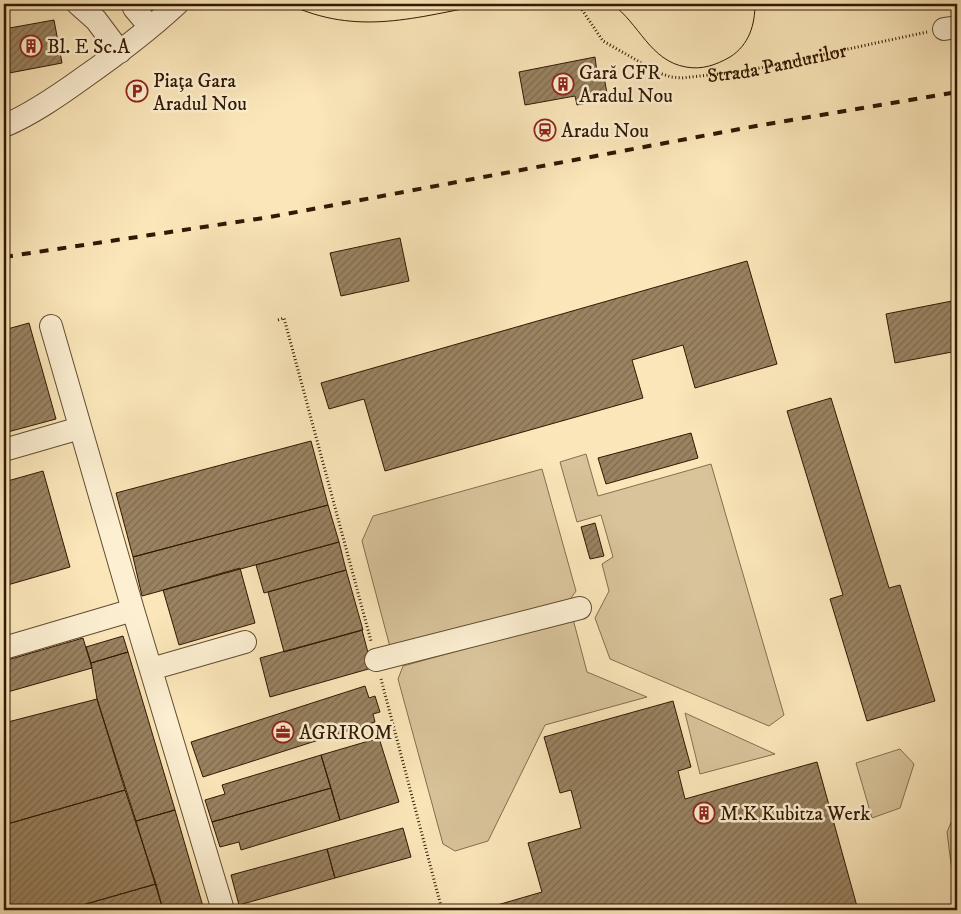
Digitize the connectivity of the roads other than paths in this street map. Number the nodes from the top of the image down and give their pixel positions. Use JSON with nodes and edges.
{"nodes":[{"id":1,"x":78,"y":4,"type":"edge"},
{"id":2,"x":134,"y":4,"type":"edge"},
{"id":3,"x":177,"y":4,"type":"edge"},
{"id":4,"x":150,"y":27,"type":"junction"},
{"id":5,"x":120,"y":52,"type":"junction"},
{"id":6,"x":4,"y":126,"type":"edge"},
{"id":7,"x":51,"y":326,"type":"dead end"},
{"id":8,"x":80,"y":428,"type":"junction"},
{"id":9,"x":4,"y":450,"type":"edge"},
{"id":10,"x":580,"y":608,"type":"dead end"},
{"id":11,"x":133,"y":610,"type":"junction"},
{"id":12,"x":244,"y":642,"type":"dead end"},
{"id":13,"x":4,"y":648,"type":"edge"},
{"id":14,"x":376,"y":660,"type":"road end"},
{"id":15,"x":150,"y":669,"type":"junction"},
{"id":16,"x":223,"y":910,"type":"edge"}],
"edges":[{"from":1,"to":5,"type":"street"},
{"from":2,"to":4,"type":"street"},
{"from":3,"to":4,"type":"street"},
{"from":4,"to":5,"type":"street"},
{"from":5,"to":6,"type":"street"},
{"from":7,"to":8,"type":"street"},
{"from":8,"to":9,"type":"street"},
{"from":8,"to":11,"type":"street"},
{"from":10,"to":14,"type":"street"},
{"from":11,"to":13,"type":"street"},
{"from":11,"to":15,"type":"street"},
{"from":12,"to":15,"type":"street"},
{"from":15,"to":16,"type":"street"}]}
